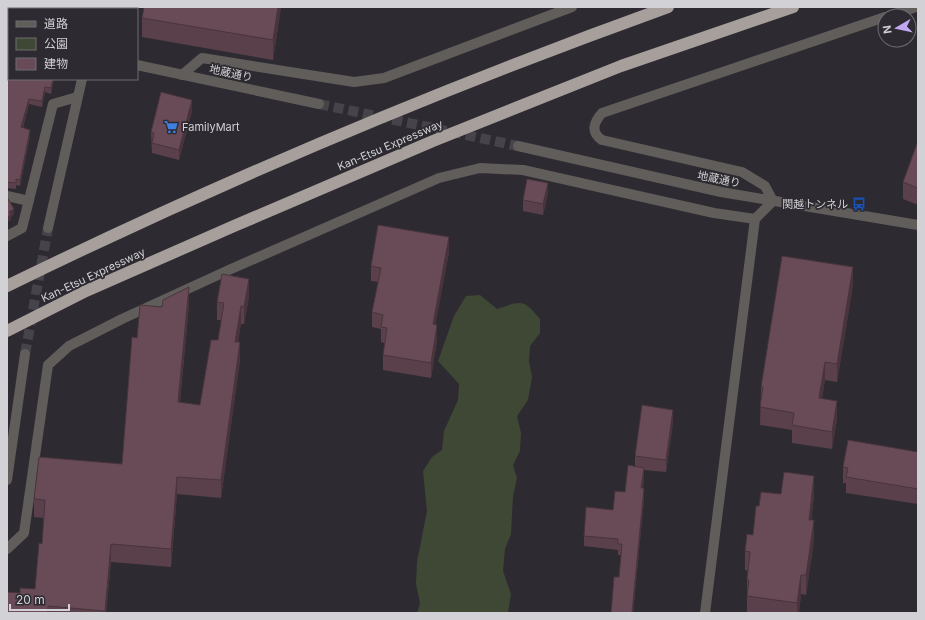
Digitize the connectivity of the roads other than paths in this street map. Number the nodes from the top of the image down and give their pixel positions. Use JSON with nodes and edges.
{"nodes":[{"id":1,"x":572,"y":7,"type":"edge"},
{"id":2,"x":668,"y":7,"type":"edge"},
{"id":3,"x":793,"y":7,"type":"edge"},
{"id":4,"x":877,"y":20,"type":"edge"},
{"id":5,"x":138,"y":65,"type":"edge"},
{"id":6,"x":182,"y":75,"type":"junction"},
{"id":7,"x":82,"y":80,"type":"edge"},
{"id":8,"x":77,"y":97,"type":"junction"},
{"id":9,"x":319,"y":104,"type":"tunnel mouth"},
{"id":10,"x":518,"y":146,"type":"tunnel mouth"},
{"id":11,"x":7,"y":196,"type":"edge"},
{"id":12,"x":29,"y":201,"type":"junction"},
{"id":13,"x":773,"y":201,"type":"junction"},
{"id":14,"x":755,"y":219,"type":"junction"},
{"id":15,"x":918,"y":225,"type":"edge"},
{"id":16,"x":48,"y":228,"type":"tunnel mouth"},
{"id":17,"x":7,"y":236,"type":"edge"},
{"id":18,"x":7,"y":286,"type":"edge"},
{"id":19,"x":7,"y":331,"type":"edge"},
{"id":20,"x":25,"y":354,"type":"tunnel mouth"},
{"id":21,"x":7,"y":480,"type":"edge"},
{"id":22,"x":7,"y":549,"type":"edge"},
{"id":23,"x":705,"y":613,"type":"edge"}],
"edges":[{"from":1,"to":6,"type":"street"},
{"from":2,"to":18,"type":"highway"},
{"from":3,"to":19,"type":"highway","name":"Kan-Etsu Expressway"},
{"from":4,"to":13,"type":"street"},
{"from":5,"to":6,"type":"street","name":"地蔵通り"},
{"from":6,"to":9,"type":"street","name":"地蔵通り"},
{"from":7,"to":8,"type":"street"},
{"from":8,"to":12,"type":"street"},
{"from":8,"to":16,"type":"street"},
{"from":10,"to":13,"type":"street","name":"地蔵通り"},
{"from":11,"to":12,"type":"street"},
{"from":12,"to":17,"type":"street"},
{"from":13,"to":14,"type":"street"},
{"from":13,"to":15,"type":"street","name":"地蔵通り"},
{"from":14,"to":22,"type":"street"},
{"from":14,"to":23,"type":"street"},
{"from":20,"to":21,"type":"street"}]}
